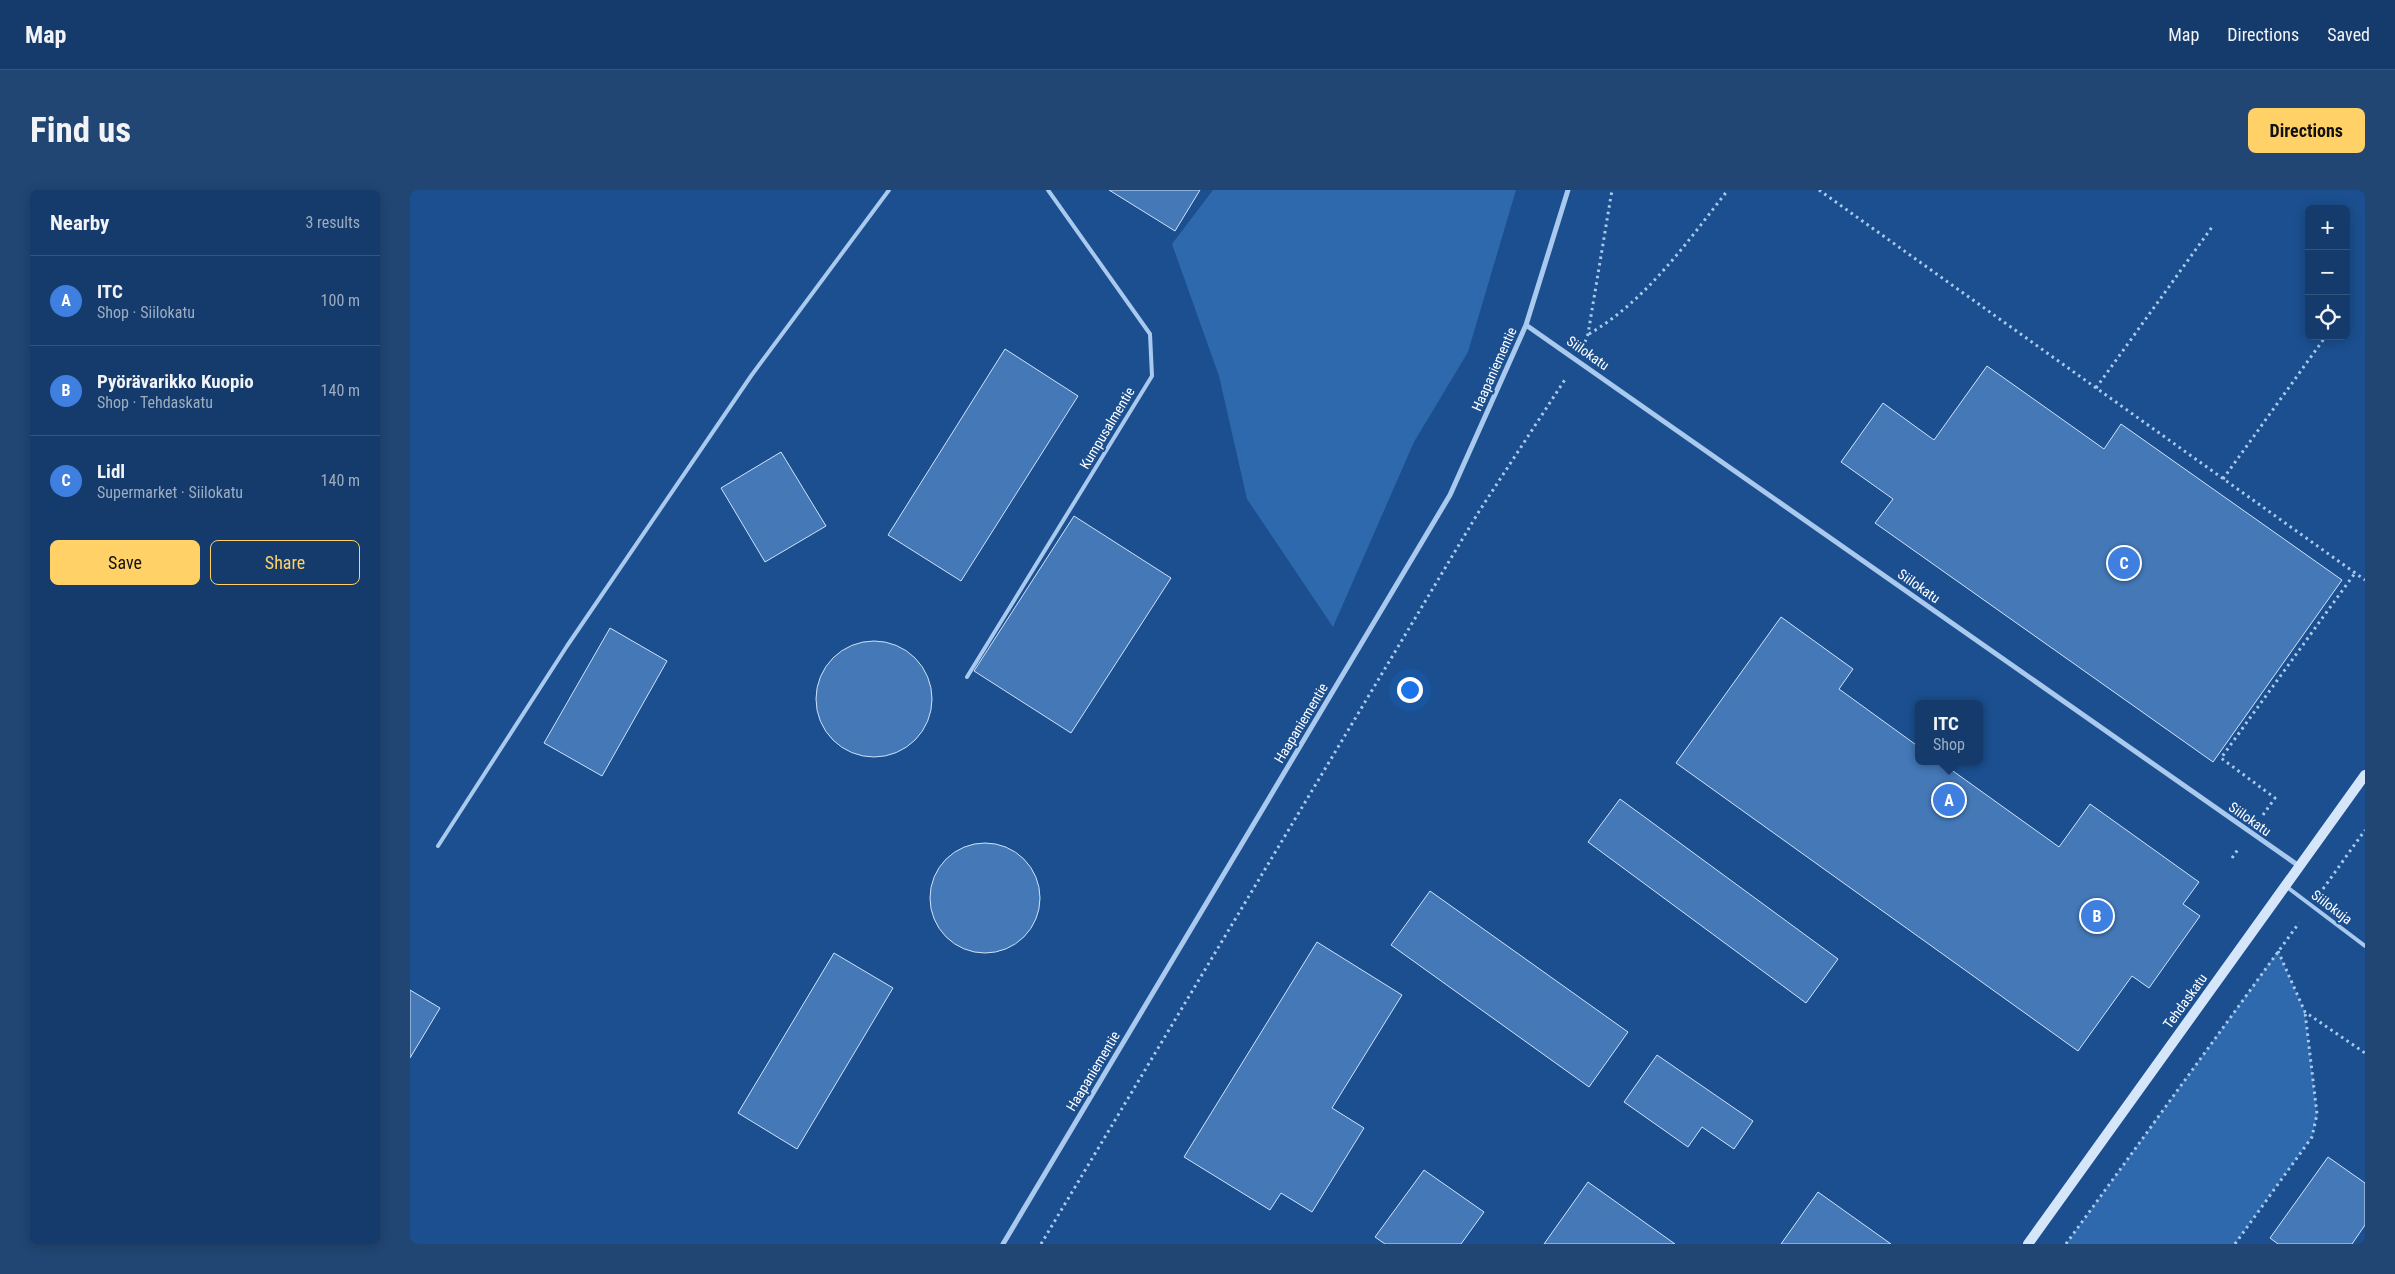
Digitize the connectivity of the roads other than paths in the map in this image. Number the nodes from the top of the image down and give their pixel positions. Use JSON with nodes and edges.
{"nodes":[{"id":1,"x":889,"y":190,"type":"edge"},
{"id":2,"x":1048,"y":190,"type":"edge"},
{"id":3,"x":1568,"y":190,"type":"edge"},
{"id":4,"x":1526,"y":325,"type":"junction"},
{"id":5,"x":968,"y":677,"type":"dead end"},
{"id":6,"x":2365,"y":774,"type":"edge"},
{"id":7,"x":438,"y":846,"type":"dead end"},
{"id":8,"x":2299,"y":866,"type":"junction"},
{"id":9,"x":2285,"y":886,"type":"junction"},
{"id":10,"x":2365,"y":946,"type":"edge"},
{"id":11,"x":1003,"y":1244,"type":"edge"},
{"id":12,"x":2028,"y":1244,"type":"edge"}],
"edges":[{"from":1,"to":7,"type":"lane"},
{"from":2,"to":5,"type":"lane","name":"Kumpusalmentie"},
{"from":3,"to":4,"type":"street","name":"Haapaniementie"},
{"from":4,"to":8,"type":"street","name":"Siilokatu"},
{"from":4,"to":11,"type":"street","name":"Haapaniementie"},
{"from":6,"to":8,"type":"street","name":"Tehdaskatu"},
{"from":8,"to":9,"type":"street","name":"Tehdaskatu"},
{"from":9,"to":10,"type":"lane","name":"Siilokuja"},
{"from":9,"to":12,"type":"street","name":"Tehdaskatu"}]}
